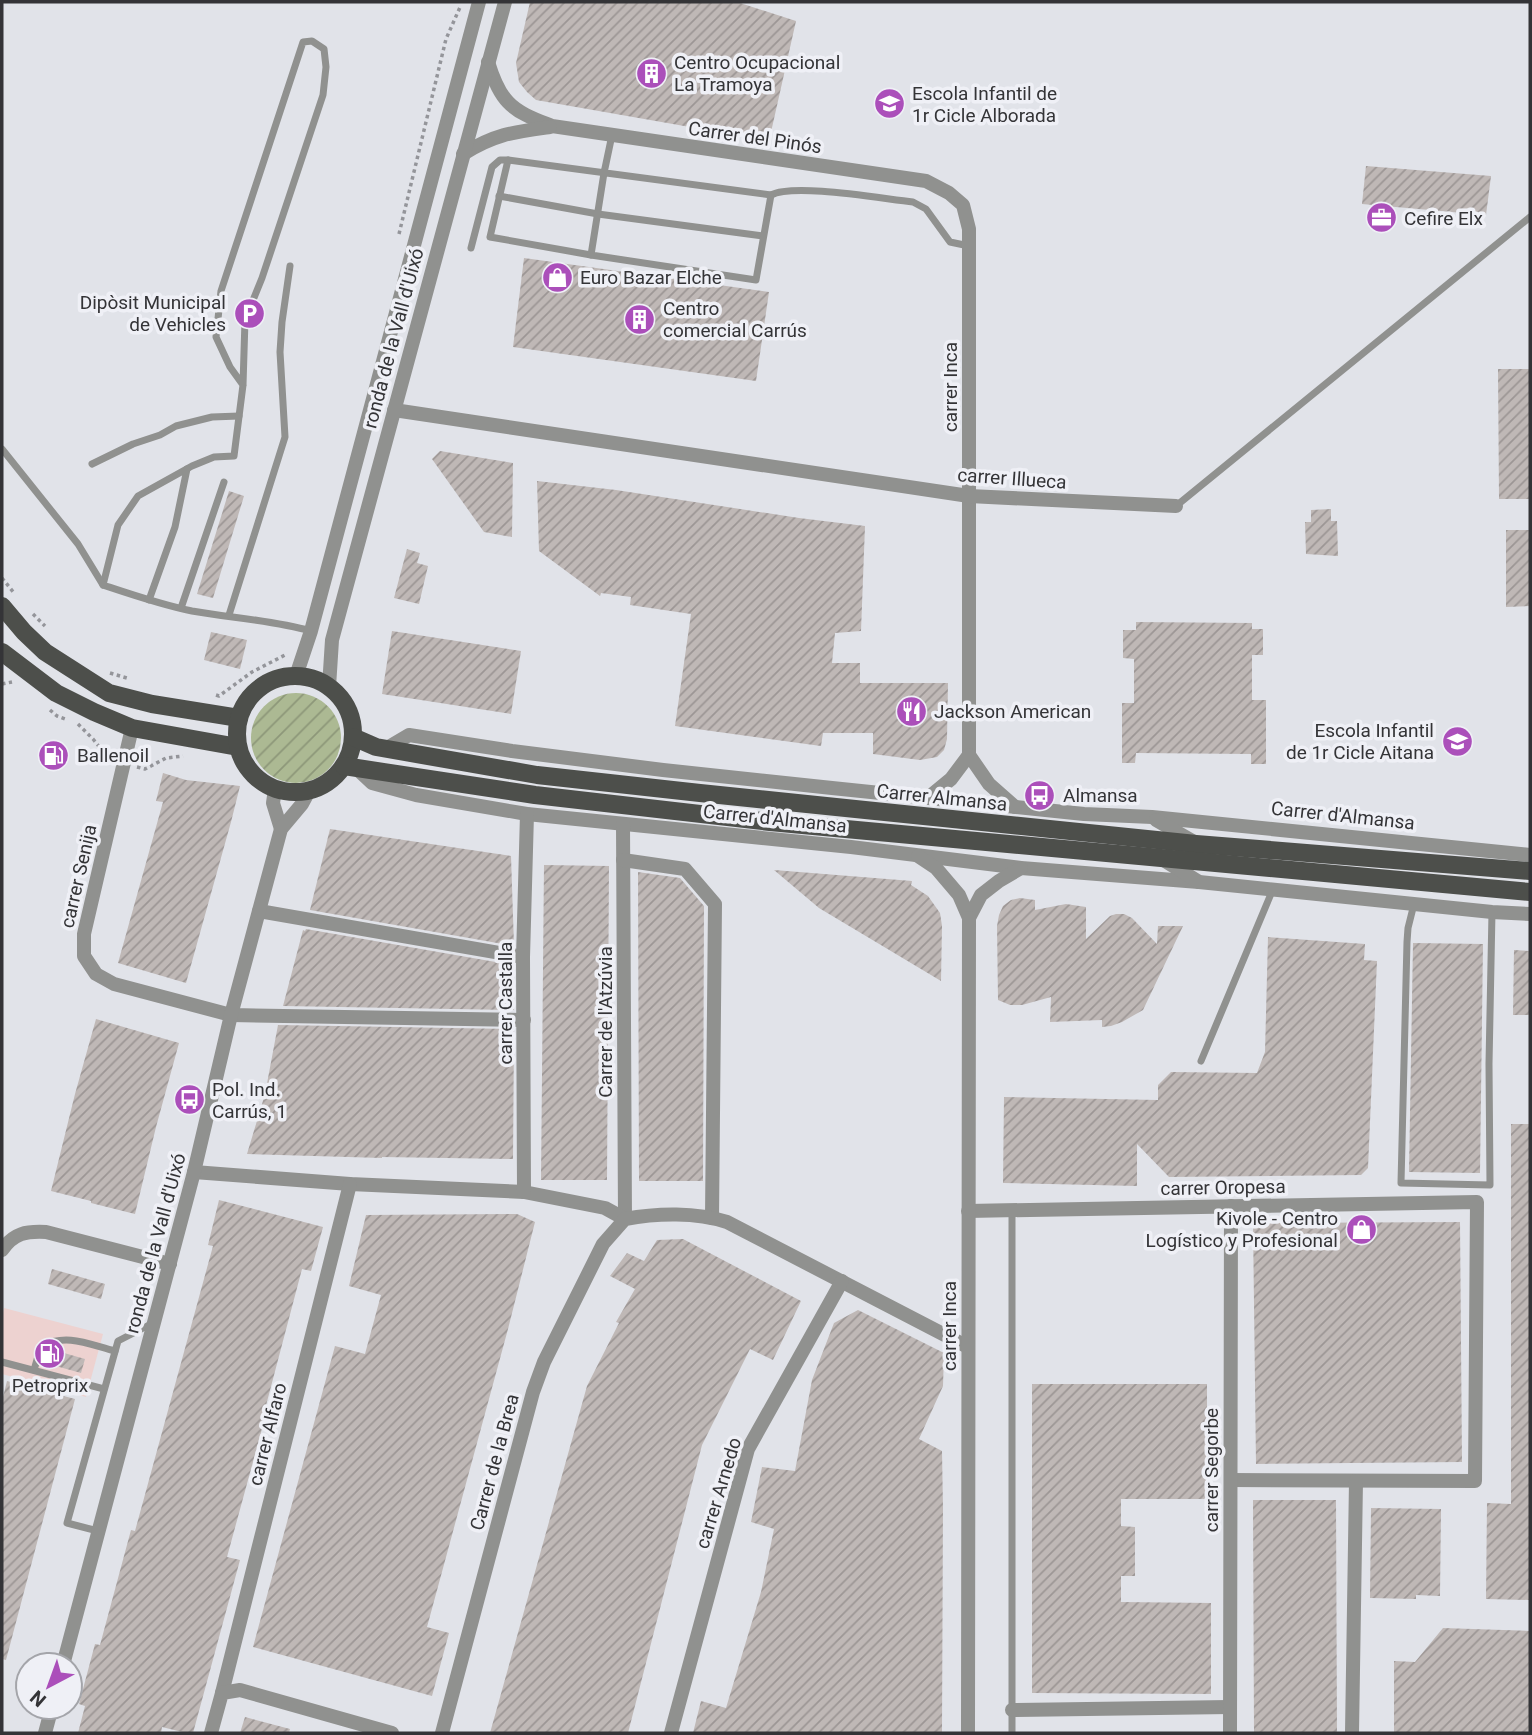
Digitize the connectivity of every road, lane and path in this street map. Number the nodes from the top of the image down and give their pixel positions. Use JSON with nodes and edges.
{"nodes":[{"id":1,"x":479,"y":2,"type":"edge"},
{"id":2,"x":505,"y":2,"type":"edge"},
{"id":3,"x":488,"y":62,"type":"junction"},
{"id":4,"x":552,"y":126,"type":"junction"},
{"id":5,"x":612,"y":135,"type":"junction"},
{"id":6,"x":463,"y":154,"type":"junction"},
{"id":7,"x":508,"y":160,"type":"junction"},
{"id":8,"x":604,"y":173,"type":"junction"},
{"id":9,"x":949,"y":193,"type":"joint"},
{"id":10,"x":771,"y":195,"type":"junction"},
{"id":11,"x":499,"y":196,"type":"junction"},
{"id":12,"x":598,"y":214,"type":"junction"},
{"id":13,"x":1530,"y":217,"type":"edge"},
{"id":14,"x":764,"y":236,"type":"junction"},
{"id":15,"x":969,"y":246,"type":"junction"},
{"id":16,"x":471,"y":247,"type":"dead end"},
{"id":17,"x":591,"y":255,"type":"junction"},
{"id":18,"x":290,"y":266,"type":"dead end"},
{"id":19,"x":243,"y":385,"type":"junction"},
{"id":20,"x":394,"y":410,"type":"junction"},
{"id":21,"x":239,"y":416,"type":"junction"},
{"id":22,"x":2,"y":449,"type":"edge"},
{"id":23,"x":92,"y":464,"type":"dead end"},
{"id":24,"x":187,"y":469,"type":"junction"},
{"id":25,"x":224,"y":482,"type":"dead end"},
{"id":26,"x":969,"y":496,"type":"junction"},
{"id":27,"x":1176,"y":506,"type":"joint"},
{"id":28,"x":103,"y":585,"type":"junction"},
{"id":29,"x":149,"y":600,"type":"junction"},
{"id":30,"x":2,"y":606,"type":"edge"},
{"id":31,"x":181,"y":608,"type":"junction"},
{"id":32,"x":229,"y":615,"type":"junction"},
{"id":33,"x":310,"y":631,"type":"junction"},
{"id":34,"x":2,"y":652,"type":"edge"},
{"id":35,"x":296,"y":676,"type":"junction"},
{"id":36,"x":12,"y":682,"type":"dead end"},
{"id":37,"x":2,"y":684,"type":"edge"},
{"id":38,"x":329,"y":687,"type":"junction"},
{"id":39,"x":239,"y":718,"type":"junction"},
{"id":40,"x":132,"y":728,"type":"junction"},
{"id":41,"x":353,"y":737,"type":"junction"},
{"id":42,"x":238,"y":747,"type":"junction"},
{"id":43,"x":387,"y":748,"type":"junction"},
{"id":44,"x":969,"y":755,"type":"junction"},
{"id":45,"x":350,"y":767,"type":"junction"},
{"id":46,"x":275,"y":789,"type":"junction"},
{"id":47,"x":309,"y":791,"type":"junction"},
{"id":48,"x":928,"y":798,"type":"junction"},
{"id":49,"x":1015,"y":807,"type":"junction"},
{"id":50,"x":527,"y":814,"type":"junction"},
{"id":51,"x":1152,"y":817,"type":"junction"},
{"id":52,"x":623,"y":824,"type":"junction"},
{"id":53,"x":281,"y":829,"type":"junction"},
{"id":54,"x":1196,"y":844,"type":"junction"},
{"id":55,"x":917,"y":855,"type":"junction"},
{"id":56,"x":1530,"y":855,"type":"edge"},
{"id":57,"x":1161,"y":858,"type":"junction"},
{"id":58,"x":623,"y":860,"type":"junction"},
{"id":59,"x":1021,"y":868,"type":"junction"},
{"id":60,"x":1530,"y":871,"type":"edge"},
{"id":61,"x":1199,"y":882,"type":"junction"},
{"id":62,"x":1273,"y":889,"type":"junction"},
{"id":63,"x":1530,"y":892,"type":"edge"},
{"id":64,"x":1414,"y":904,"type":"junction"},
{"id":65,"x":259,"y":911,"type":"junction"},
{"id":66,"x":1492,"y":912,"type":"junction"},
{"id":67,"x":1530,"y":914,"type":"edge"},
{"id":68,"x":969,"y":918,"type":"junction"},
{"id":69,"x":523,"y":957,"type":"junction"},
{"id":70,"x":230,"y":1015,"type":"junction"},
{"id":71,"x":524,"y":1020,"type":"junction"},
{"id":72,"x":1201,"y":1061,"type":"dead end"},
{"id":73,"x":194,"y":1172,"type":"junction"},
{"id":74,"x":349,"y":1184,"type":"junction"},
{"id":75,"x":524,"y":1192,"type":"junction"},
{"id":76,"x":1231,"y":1206,"type":"junction"},
{"id":77,"x":1012,"y":1210,"type":"junction"},
{"id":78,"x":968,"y":1211,"type":"junction"},
{"id":79,"x":712,"y":1217,"type":"junction"},
{"id":80,"x":625,"y":1219,"type":"junction"},
{"id":81,"x":5,"y":1246,"type":"edge"},
{"id":82,"x":170,"y":1264,"type":"junction"},
{"id":83,"x":842,"y":1281,"type":"junction"},
{"id":84,"x":154,"y":1323,"type":"junction"},
{"id":85,"x":968,"y":1347,"type":"junction"},
{"id":86,"x":115,"y":1351,"type":"junction"},
{"id":87,"x":2,"y":1362,"type":"edge"},
{"id":88,"x":34,"y":1370,"type":"junction"},
{"id":89,"x":104,"y":1389,"type":"junction"},
{"id":90,"x":1231,"y":1480,"type":"junction"},
{"id":91,"x":1356,"y":1481,"type":"junction"},
{"id":92,"x":99,"y":1531,"type":"junction"},
{"id":93,"x":67,"y":1651,"type":"edge"},
{"id":94,"x":222,"y":1693,"type":"junction"},
{"id":95,"x":1230,"y":1707,"type":"junction"},
{"id":96,"x":1012,"y":1710,"type":"junction"},
{"id":97,"x":211,"y":1733,"type":"edge"},
{"id":98,"x":392,"y":1733,"type":"edge"},
{"id":99,"x":442,"y":1733,"type":"edge"},
{"id":100,"x":671,"y":1733,"type":"edge"},
{"id":101,"x":968,"y":1733,"type":"edge"},
{"id":102,"x":1012,"y":1733,"type":"edge"},
{"id":103,"x":1230,"y":1733,"type":"edge"},
{"id":104,"x":1352,"y":1733,"type":"edge"}],
"edges":[{"from":1,"to":33,"type":"street","name":"ronda de la Vall d'Uixó"},
{"from":2,"to":3,"type":"street","name":"ronda de la Vall d'Uixó"},
{"from":3,"to":4,"type":"street","name":"Carrer del Pinós"},
{"from":3,"to":6,"type":"street","name":"ronda de la Vall d'Uixó"},
{"from":4,"to":5,"type":"street","name":"Carrer del Pinós"},
{"from":4,"to":6,"type":"street","name":"Carrer del Pinós"},
{"from":5,"to":8,"type":"lane"},
{"from":5,"to":9,"type":"street","name":"Carrer del Pinós"},
{"from":6,"to":20,"type":"street","name":"ronda de la Vall d'Uixó"},
{"from":7,"to":8,"type":"lane"},
{"from":7,"to":11,"type":"lane"},
{"from":7,"to":16,"type":"lane"},
{"from":8,"to":10,"type":"lane"},
{"from":8,"to":12,"type":"lane"},
{"from":9,"to":15,"type":"street","name":"carrer Inca"},
{"from":10,"to":14,"type":"lane"},
{"from":10,"to":15,"type":"lane"},
{"from":11,"to":12,"type":"lane"},
{"from":11,"to":17,"type":"lane"},
{"from":12,"to":14,"type":"lane"},
{"from":12,"to":17,"type":"lane"},
{"from":13,"to":27,"type":"lane","name":"carrer Illueca"},
{"from":14,"to":17,"type":"lane"},
{"from":15,"to":26,"type":"street","name":"carrer Inca"},
{"from":18,"to":32,"type":"lane"},
{"from":19,"to":19,"type":"lane"},
{"from":19,"to":21,"type":"lane"},
{"from":20,"to":26,"type":"street","name":"carrer Illueca"},
{"from":20,"to":38,"type":"street","name":"ronda de la Vall d'Uixó"},
{"from":21,"to":23,"type":"lane"},
{"from":21,"to":24,"type":"lane"},
{"from":22,"to":28,"type":"lane"},
{"from":24,"to":28,"type":"lane"},
{"from":24,"to":29,"type":"lane"},
{"from":25,"to":31,"type":"lane"},
{"from":26,"to":27,"type":"street","name":"carrer Illueca"},
{"from":26,"to":44,"type":"street","name":"carrer Inca"},
{"from":28,"to":29,"type":"lane"},
{"from":29,"to":31,"type":"lane"},
{"from":30,"to":39,"type":"main road"},
{"from":31,"to":32,"type":"lane"},
{"from":32,"to":33,"type":"lane"},
{"from":33,"to":35,"type":"street","name":"ronda de la Vall d'Uixó"},
{"from":34,"to":40,"type":"main road"},
{"from":35,"to":38,"type":"main road"},
{"from":35,"to":39,"type":"main road"},
{"from":36,"to":37,"type":"path"},
{"from":38,"to":41,"type":"main road"},
{"from":39,"to":42,"type":"main road"},
{"from":40,"to":42,"type":"main road"},
{"from":40,"to":70,"type":"street","name":"carrer Senija"},
{"from":41,"to":43,"type":"main road","name":"Carrer Almansa"},
{"from":41,"to":45,"type":"main road"},
{"from":42,"to":46,"type":"main road"},
{"from":43,"to":48,"type":"street","name":"Carrer d'Almansa"},
{"from":43,"to":54,"type":"main road","name":"Carrer Almansa"},
{"from":44,"to":48,"type":"street"},
{"from":44,"to":49,"type":"street"},
{"from":45,"to":47,"type":"main road"},
{"from":45,"to":50,"type":"street","name":"Carrer d'Almansa"},
{"from":45,"to":57,"type":"main road","name":"Carrer d'Almansa"},
{"from":46,"to":47,"type":"main road"},
{"from":46,"to":53,"type":"street","name":"ronda de la Vall d'Uixó"},
{"from":47,"to":53,"type":"street","name":"ronda de la Vall d'Uixó"},
{"from":48,"to":49,"type":"street","name":"Carrer d'Almansa"},
{"from":49,"to":51,"type":"street","name":"Carrer d'Almansa"},
{"from":50,"to":52,"type":"street","name":"Carrer d'Almansa"},
{"from":50,"to":69,"type":"street","name":"carrer Castalla"},
{"from":51,"to":54,"type":"street","name":"Carrer d'Almansa"},
{"from":51,"to":56,"type":"street","name":"Carrer d'Almansa"},
{"from":52,"to":55,"type":"street","name":"Carrer d'Almansa"},
{"from":52,"to":58,"type":"street","name":"Carrer de l'Atzúvia"},
{"from":53,"to":65,"type":"street","name":"ronda de la Vall d'Uixó"},
{"from":54,"to":60,"type":"main road","name":"Carrer Almansa"},
{"from":55,"to":59,"type":"street","name":"Carrer d'Almansa"},
{"from":55,"to":68,"type":"street"},
{"from":57,"to":61,"type":"street","name":"Carrer d'Almansa"},
{"from":57,"to":63,"type":"main road","name":"Carrer d'Almansa"},
{"from":58,"to":79,"type":"street"},
{"from":58,"to":80,"type":"street","name":"Carrer de l'Atzúvia"},
{"from":59,"to":61,"type":"street","name":"Carrer d'Almansa"},
{"from":59,"to":68,"type":"street"},
{"from":61,"to":62,"type":"street","name":"Carrer d'Almansa"},
{"from":62,"to":64,"type":"street","name":"Carrer d'Almansa"},
{"from":62,"to":72,"type":"lane"},
{"from":64,"to":66,"type":"street","name":"Carrer d'Almansa"},
{"from":64,"to":66,"type":"lane"},
{"from":65,"to":69,"type":"street"},
{"from":65,"to":70,"type":"street","name":"ronda de la Vall d'Uixó"},
{"from":66,"to":67,"type":"street","name":"Carrer d'Almansa"},
{"from":68,"to":78,"type":"street","name":"carrer Inca"},
{"from":69,"to":71,"type":"street","name":"carrer Castalla"},
{"from":70,"to":71,"type":"street"},
{"from":70,"to":73,"type":"street","name":"ronda de la Vall d'Uixó"},
{"from":71,"to":75,"type":"street","name":"carrer Castalla"},
{"from":73,"to":74,"type":"street"},
{"from":73,"to":82,"type":"street","name":"ronda de la Vall d'Uixó"},
{"from":74,"to":75,"type":"street"},
{"from":74,"to":94,"type":"street","name":"carrer Alfaro"},
{"from":75,"to":80,"type":"street"},
{"from":76,"to":77,"type":"street","name":"carrer Oropesa"},
{"from":76,"to":90,"type":"street","name":"carrer Segorbe"},
{"from":76,"to":91,"type":"street","name":"carrer Oropesa"},
{"from":77,"to":78,"type":"street","name":"carrer Oropesa"},
{"from":77,"to":96,"type":"lane"},
{"from":78,"to":85,"type":"street","name":"carrer Inca"},
{"from":79,"to":80,"type":"street"},
{"from":79,"to":83,"type":"street"},
{"from":80,"to":99,"type":"street","name":"Carrer de la Brea"},
{"from":81,"to":82,"type":"street"},
{"from":82,"to":84,"type":"street","name":"ronda de la Vall d'Uixó"},
{"from":83,"to":85,"type":"street"},
{"from":83,"to":100,"type":"street","name":"carrer Arnedo"},
{"from":84,"to":86,"type":"lane"},
{"from":84,"to":92,"type":"street","name":"ronda de la Vall d'Uixó"},
{"from":85,"to":101,"type":"street","name":"carrer Inca"},
{"from":86,"to":88,"type":"lane"},
{"from":86,"to":89,"type":"lane"},
{"from":87,"to":88,"type":"lane"},
{"from":88,"to":89,"type":"lane"},
{"from":89,"to":92,"type":"lane"},
{"from":90,"to":91,"type":"street"},
{"from":90,"to":95,"type":"street","name":"carrer Segorbe"},
{"from":91,"to":104,"type":"street"},
{"from":92,"to":93,"type":"street","name":"ronda de la Vall d'Uixó"},
{"from":94,"to":97,"type":"street","name":"carrer Alfaro"},
{"from":94,"to":98,"type":"street"},
{"from":95,"to":96,"type":"street"},
{"from":95,"to":103,"type":"street","name":"carrer Segorbe"},
{"from":96,"to":102,"type":"lane"}]}
